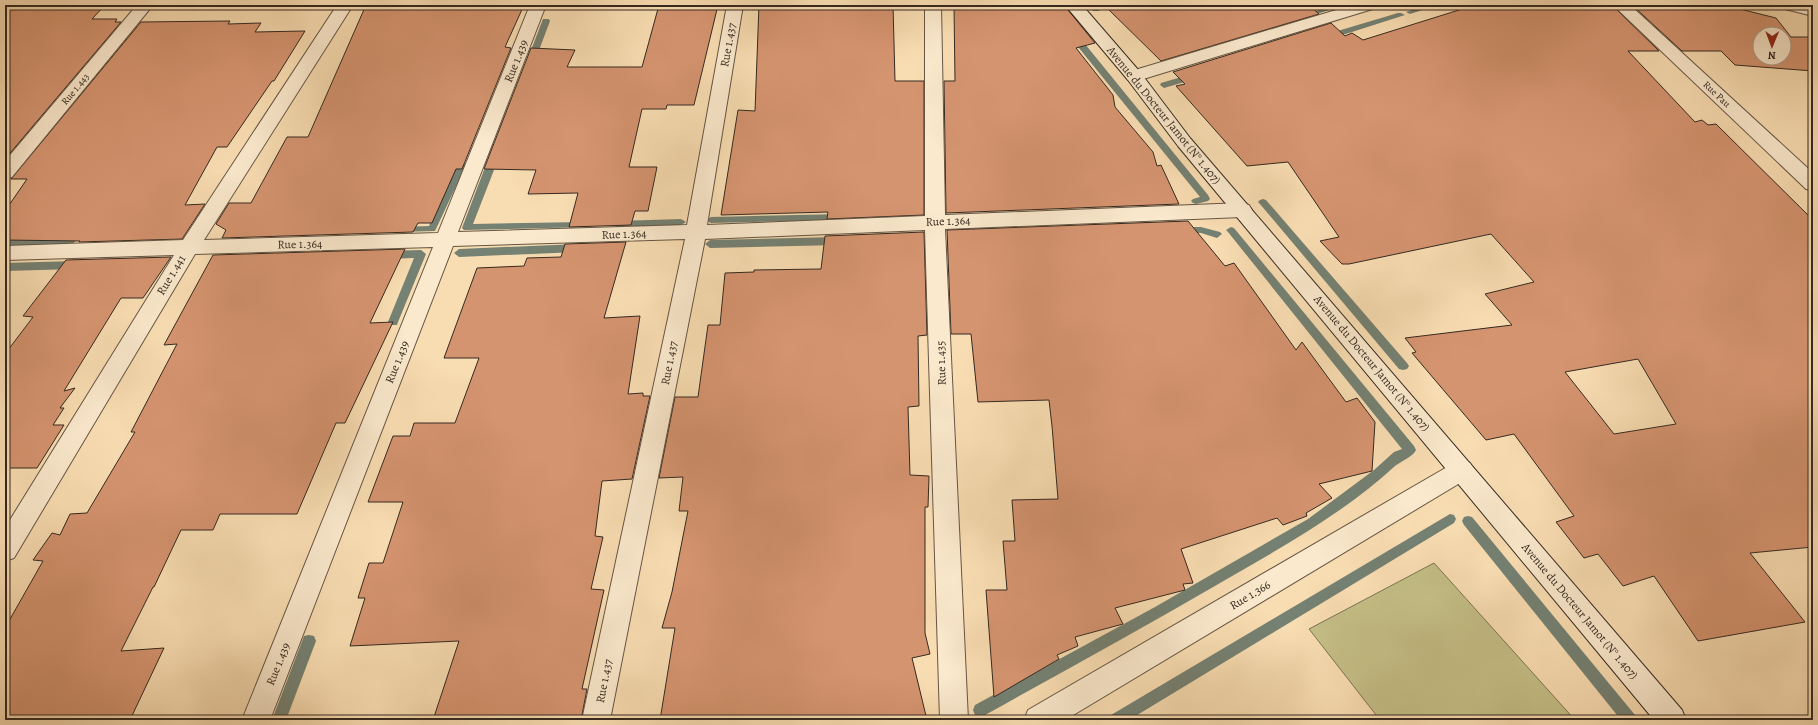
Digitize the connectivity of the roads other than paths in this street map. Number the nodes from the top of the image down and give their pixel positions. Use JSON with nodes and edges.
{"nodes":[{"id":1,"x":145,"y":5,"type":"edge"},
{"id":2,"x":345,"y":5,"type":"edge"},
{"id":3,"x":538,"y":5,"type":"edge"},
{"id":4,"x":734,"y":5,"type":"edge"},
{"id":5,"x":933,"y":5,"type":"edge"},
{"id":6,"x":1073,"y":5,"type":"edge"},
{"id":7,"x":1370,"y":5,"type":"edge"},
{"id":8,"x":1621,"y":5,"type":"edge"},
{"id":9,"x":1787,"y":5,"type":"edge"},
{"id":10,"x":1813,"y":11,"type":"edge"},
{"id":11,"x":1134,"y":76,"type":"junction"},
{"id":12,"x":5,"y":173,"type":"edge"},
{"id":13,"x":1813,"y":184,"type":"edge"},
{"id":14,"x":1242,"y":210,"type":"junction"},
{"id":15,"x":935,"y":222,"type":"junction"},
{"id":16,"x":696,"y":232,"type":"junction"},
{"id":17,"x":445,"y":240,"type":"junction"},
{"id":18,"x":189,"y":247,"type":"junction"},
{"id":19,"x":5,"y":253,"type":"edge"},
{"id":20,"x":1462,"y":470,"type":"junction"},
{"id":21,"x":5,"y":550,"type":"edge"},
{"id":22,"x":256,"y":720,"type":"edge"},
{"id":23,"x":596,"y":720,"type":"edge"},
{"id":24,"x":954,"y":720,"type":"edge"},
{"id":25,"x":1038,"y":720,"type":"edge"},
{"id":26,"x":1672,"y":720,"type":"edge"}],
"edges":[{"from":1,"to":12,"type":"street","name":"Rue 1.443"},
{"from":2,"to":18,"type":"street","name":"Rue 1.441"},
{"from":3,"to":17,"type":"street","name":"Rue 1.439"},
{"from":4,"to":16,"type":"street","name":"Rue 1.437"},
{"from":5,"to":15,"type":"street","name":"Rue 1.435"},
{"from":6,"to":11,"type":"street","name":"Avenue du Docteur Jamot (N° 1.407)"},
{"from":7,"to":11,"type":"street"},
{"from":8,"to":13,"type":"street","name":"Rue Pau"},
{"from":9,"to":10,"type":"street"},
{"from":11,"to":14,"type":"street","name":"Avenue du Docteur Jamot (N° 1.407)"},
{"from":14,"to":15,"type":"street","name":"Rue 1.364"},
{"from":14,"to":20,"type":"street","name":"Avenue du Docteur Jamot (N° 1.407)"},
{"from":15,"to":16,"type":"street","name":"Rue 1.364"},
{"from":15,"to":24,"type":"street","name":"Rue 1.435"},
{"from":16,"to":17,"type":"street","name":"Rue 1.364"},
{"from":16,"to":23,"type":"street","name":"Rue 1.437"},
{"from":17,"to":18,"type":"street","name":"Rue 1.364"},
{"from":17,"to":22,"type":"street","name":"Rue 1.439"},
{"from":18,"to":19,"type":"street","name":"Rue 1.364"},
{"from":18,"to":21,"type":"street","name":"Rue 1.441"},
{"from":20,"to":25,"type":"street","name":"Rue 1.366"},
{"from":20,"to":26,"type":"street","name":"Avenue du Docteur Jamot (N° 1.407)"}]}
